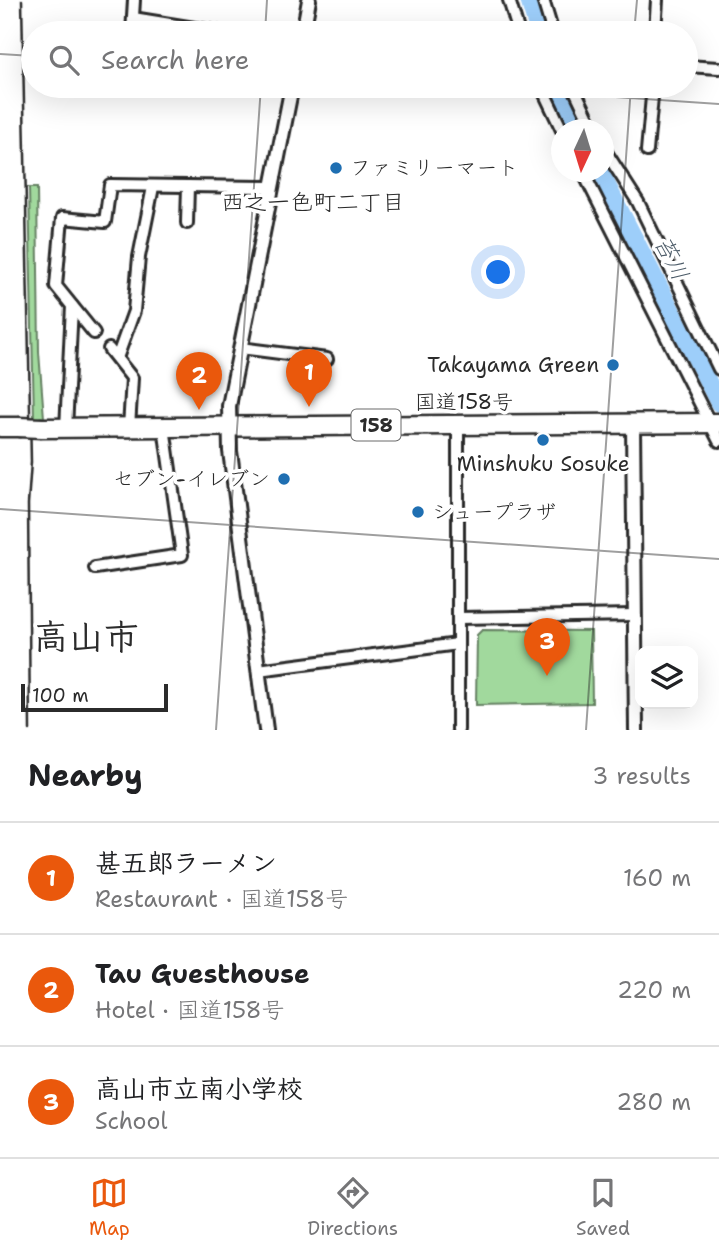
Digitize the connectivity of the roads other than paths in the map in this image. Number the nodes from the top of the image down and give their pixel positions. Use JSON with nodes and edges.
{"nodes":[{"id":1,"x":134,"y":0,"type":"edge"},
{"id":2,"x":309,"y":0,"type":"edge"},
{"id":3,"x":509,"y":0,"type":"edge"},
{"id":4,"x":543,"y":0,"type":"edge"},
{"id":5,"x":657,"y":0,"type":"edge"},
{"id":6,"x":133,"y":18,"type":"junction"},
{"id":7,"x":133,"y":21,"type":"edge"},
{"id":8,"x":151,"y":21,"type":"edge"},
{"id":9,"x":305,"y":21,"type":"edge"},
{"id":10,"x":515,"y":21,"type":"edge"},
{"id":11,"x":549,"y":21,"type":"edge"},
{"id":12,"x":656,"y":21,"type":"edge"},
{"id":13,"x":698,"y":67,"type":"edge"},
{"id":14,"x":719,"y":68,"type":"edge"},
{"id":15,"x":289,"y":98,"type":"edge"},
{"id":16,"x":547,"y":98,"type":"edge"},
{"id":17,"x":579,"y":98,"type":"edge"},
{"id":18,"x":652,"y":98,"type":"edge"},
{"id":19,"x":557,"y":119,"type":"edge"},
{"id":20,"x":589,"y":119,"type":"edge"},
{"id":21,"x":647,"y":151,"type":"dead end"},
{"id":22,"x":614,"y":166,"type":"edge"},
{"id":23,"x":588,"y":182,"type":"edge"},
{"id":24,"x":188,"y":186,"type":"junction"},
{"id":25,"x":153,"y":187,"type":"junction"},
{"id":26,"x":270,"y":187,"type":"junction"},
{"id":27,"x":187,"y":223,"type":"dead end"},
{"id":28,"x":72,"y":306,"type":"junction"},
{"id":29,"x":94,"y":333,"type":"dead end"},
{"id":30,"x":240,"y":348,"type":"junction"},
{"id":31,"x":327,"y":359,"type":"dead end"},
{"id":32,"x":719,"y":369,"type":"edge"},
{"id":33,"x":458,"y":424,"type":"junction"},
{"id":34,"x":633,"y":424,"type":"junction"},
{"id":35,"x":9,"y":427,"type":"edge"},
{"id":36,"x":229,"y":427,"type":"junction"},
{"id":37,"x":130,"y":428,"type":"junction"},
{"id":38,"x":164,"y":428,"type":"junction"},
{"id":39,"x":716,"y":428,"type":"edge"},
{"id":40,"x":66,"y":429,"type":"junction"},
{"id":41,"x":95,"y":568,"type":"dead end"},
{"id":42,"x":635,"y":615,"type":"junction"},
{"id":43,"x":458,"y":618,"type":"junction"},
{"id":44,"x":458,"y":644,"type":"junction"},
{"id":45,"x":258,"y":670,"type":"junction"},
{"id":46,"x":266,"y":730,"type":"edge"},
{"id":47,"x":458,"y":730,"type":"edge"},
{"id":48,"x":636,"y":730,"type":"edge"}],
"edges":[{"from":1,"to":6,"type":"street"},
{"from":2,"to":9,"type":"street"},
{"from":3,"to":10,"type":"street"},
{"from":4,"to":11,"type":"street"},
{"from":5,"to":12,"type":"street"},
{"from":6,"to":7,"type":"street"},
{"from":6,"to":8,"type":"street"},
{"from":13,"to":14,"type":"street"},
{"from":15,"to":26,"type":"street"},
{"from":16,"to":19,"type":"street"},
{"from":17,"to":20,"type":"street"},
{"from":18,"to":21,"type":"street"},
{"from":22,"to":32,"type":"street"},
{"from":23,"to":39,"type":"street"},
{"from":24,"to":25,"type":"street"},
{"from":24,"to":26,"type":"street"},
{"from":24,"to":27,"type":"street"},
{"from":25,"to":28,"type":"street"},
{"from":25,"to":37,"type":"street"},
{"from":26,"to":30,"type":"street"},
{"from":28,"to":29,"type":"street"},
{"from":28,"to":40,"type":"street"},
{"from":30,"to":31,"type":"street"},
{"from":30,"to":36,"type":"street"},
{"from":33,"to":34,"type":"highway","name":"国道158号","number":"158"},
{"from":33,"to":36,"type":"highway","name":"国道158号","number":"158"},
{"from":33,"to":43,"type":"street"},
{"from":34,"to":39,"type":"highway","name":"国道158号","number":"158"},
{"from":34,"to":42,"type":"street"},
{"from":35,"to":40,"type":"highway","name":"国道158号","number":"158","bridge":true},
{"from":36,"to":38,"type":"highway","name":"国道158号","number":"158"},
{"from":36,"to":45,"type":"street"},
{"from":37,"to":38,"type":"highway","name":"国道158号","number":"158"},
{"from":37,"to":40,"type":"highway","name":"国道158号","number":"158"},
{"from":38,"to":41,"type":"street"},
{"from":42,"to":43,"type":"street"},
{"from":42,"to":48,"type":"street"},
{"from":43,"to":44,"type":"street"},
{"from":44,"to":45,"type":"street"},
{"from":44,"to":47,"type":"street"},
{"from":45,"to":46,"type":"street"}]}
